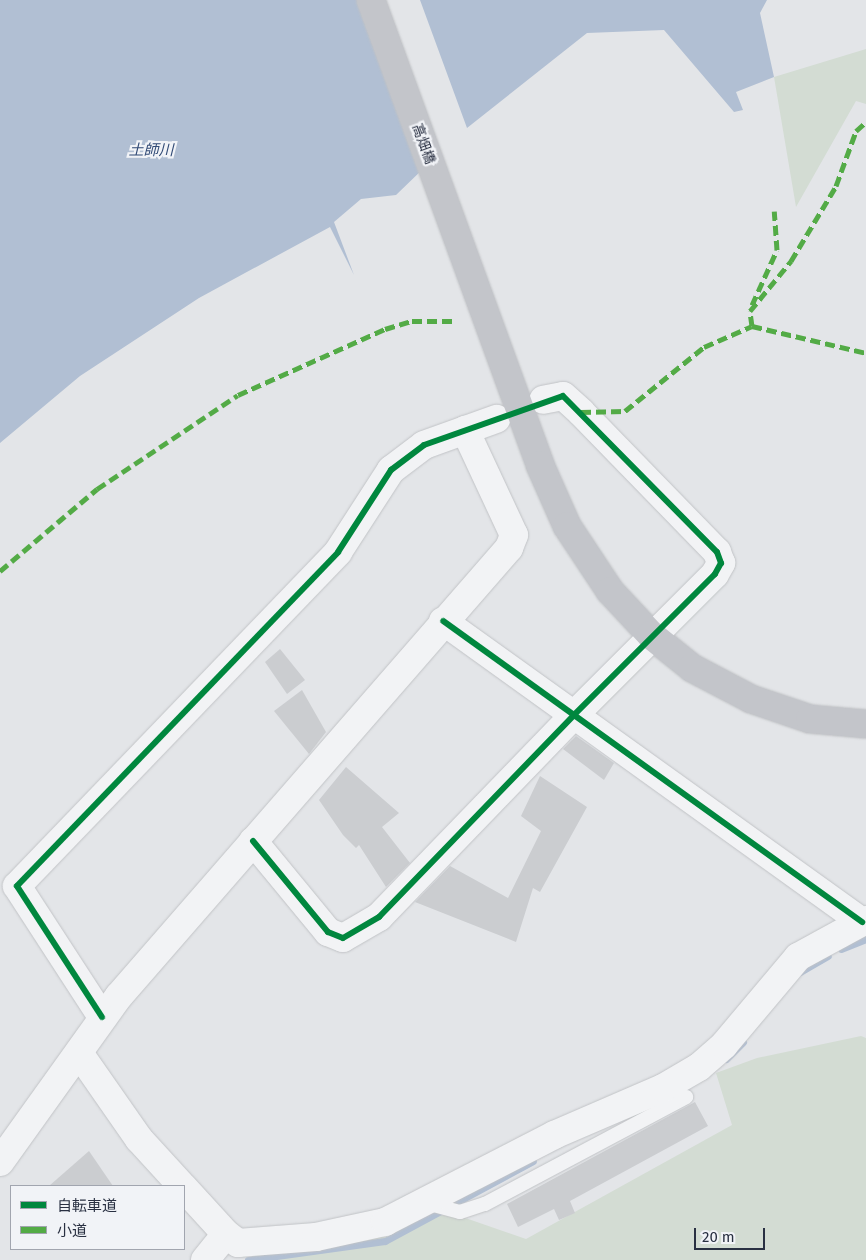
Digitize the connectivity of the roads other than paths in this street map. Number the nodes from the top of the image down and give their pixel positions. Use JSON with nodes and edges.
{"nodes":[{"id":1,"x":371,"y":0,"type":"edge"},
{"id":2,"x":543,"y":400,"type":"dead end"},
{"id":3,"x":496,"y":419,"type":"dead end"},
{"id":4,"x":465,"y":430,"type":"junction"},
{"id":5,"x":442,"y":621,"type":"junction"},
{"id":6,"x":651,"y":635,"type":"junction"},
{"id":7,"x":574,"y":715,"type":"junction"},
{"id":8,"x":866,"y":724,"type":"edge"},
{"id":9,"x":253,"y":841,"type":"junction"},
{"id":10,"x":864,"y":921,"type":"edge"},
{"id":11,"x":102,"y":1017,"type":"junction"},
{"id":12,"x":79,"y":1053,"type":"junction"},
{"id":13,"x":686,"y":1098,"type":"dead end"},
{"id":14,"x":0,"y":1162,"type":"edge"},
{"id":15,"x":181,"y":1185,"type":"edge"},
{"id":16,"x":185,"y":1189,"type":"edge"},
{"id":17,"x":423,"y":1202,"type":"junction"},
{"id":18,"x":226,"y":1234,"type":"junction"},
{"id":19,"x":205,"y":1260,"type":"edge"}],
"edges":[{"from":1,"to":6,"type":"street","name":"高畑橋"},
{"from":2,"to":6,"type":"street"},
{"from":3,"to":4,"type":"street"},
{"from":4,"to":5,"type":"street"},
{"from":4,"to":11,"type":"street"},
{"from":5,"to":7,"type":"street"},
{"from":5,"to":9,"type":"street"},
{"from":6,"to":7,"type":"street"},
{"from":6,"to":8,"type":"street","name":"高畑橋"},
{"from":7,"to":9,"type":"street"},
{"from":7,"to":10,"type":"street"},
{"from":9,"to":11,"type":"street"},
{"from":10,"to":17,"type":"street"},
{"from":11,"to":12,"type":"street"},
{"from":12,"to":14,"type":"street"},
{"from":12,"to":15,"type":"street"},
{"from":13,"to":17,"type":"lane"},
{"from":16,"to":18,"type":"street"},
{"from":17,"to":18,"type":"street"},
{"from":18,"to":19,"type":"street"}]}
